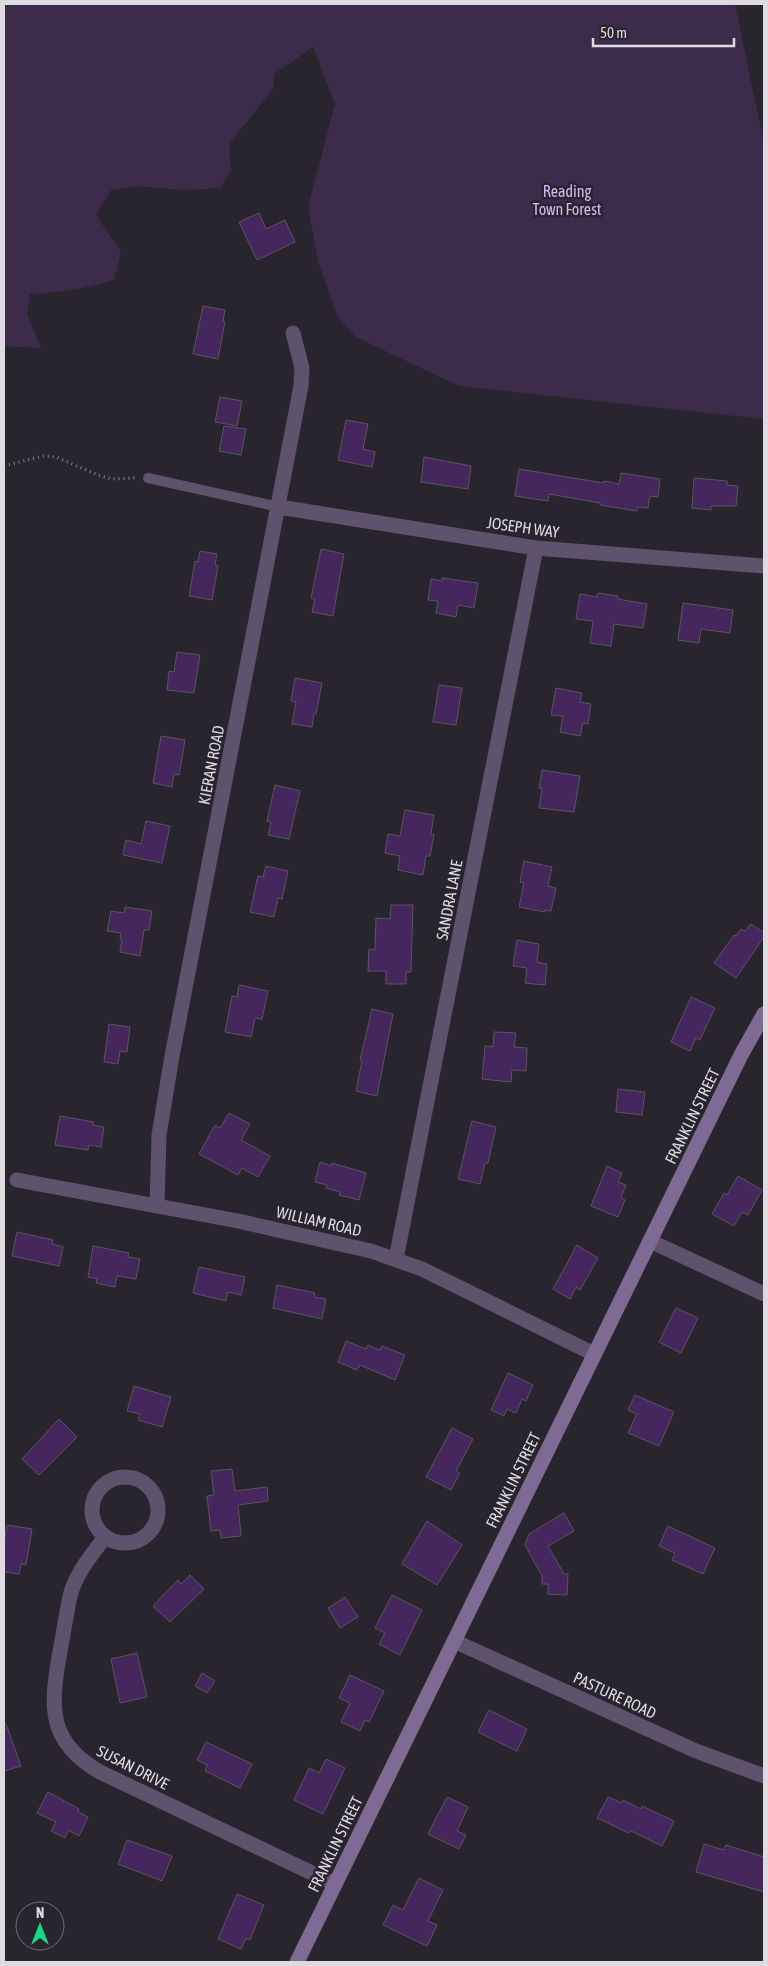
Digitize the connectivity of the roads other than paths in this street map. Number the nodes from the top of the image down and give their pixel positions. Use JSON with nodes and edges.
{"nodes":[{"id":1,"x":294,"y":333,"type":"dead end"},
{"id":2,"x":148,"y":478,"type":"road end"},
{"id":3,"x":279,"y":507,"type":"junction"},
{"id":4,"x":536,"y":548,"type":"junction"},
{"id":5,"x":764,"y":566,"type":"edge"},
{"id":6,"x":764,"y":1014,"type":"edge"},
{"id":7,"x":17,"y":1180,"type":"dead end"},
{"id":8,"x":157,"y":1206,"type":"junction"},
{"id":9,"x":650,"y":1241,"type":"junction"},
{"id":10,"x":396,"y":1259,"type":"junction"},
{"id":11,"x":764,"y":1294,"type":"edge"},
{"id":12,"x":594,"y":1354,"type":"junction"},
{"id":13,"x":106,"y":1537,"type":"junction"},
{"id":14,"x":454,"y":1641,"type":"junction"},
{"id":15,"x":764,"y":1776,"type":"edge"},
{"id":16,"x":335,"y":1884,"type":"junction"},
{"id":17,"x":297,"y":1962,"type":"edge"}],
"edges":[{"from":1,"to":3,"type":"street","name":"KIERAN ROAD"},
{"from":2,"to":3,"type":"lane"},
{"from":3,"to":4,"type":"street","name":"JOSEPH WAY"},
{"from":3,"to":8,"type":"street","name":"KIERAN ROAD"},
{"from":4,"to":5,"type":"street","name":"JOSEPH WAY"},
{"from":4,"to":10,"type":"street","name":"SANDRA LANE"},
{"from":6,"to":9,"type":"main road","name":"FRANKLIN STREET"},
{"from":7,"to":8,"type":"street","name":"WILLIAM ROAD"},
{"from":8,"to":10,"type":"street","name":"WILLIAM ROAD"},
{"from":9,"to":11,"type":"street"},
{"from":9,"to":12,"type":"main road","name":"FRANKLIN STREET"},
{"from":10,"to":12,"type":"street","name":"WILLIAM ROAD"},
{"from":12,"to":14,"type":"main road","name":"FRANKLIN STREET"},
{"from":13,"to":13,"type":"street"},
{"from":13,"to":16,"type":"street","name":"SUSAN DRIVE"},
{"from":14,"to":15,"type":"street","name":"PASTURE ROAD"},
{"from":14,"to":16,"type":"main road","name":"FRANKLIN STREET"},
{"from":16,"to":17,"type":"main road","name":"FRANKLIN STREET"}]}
